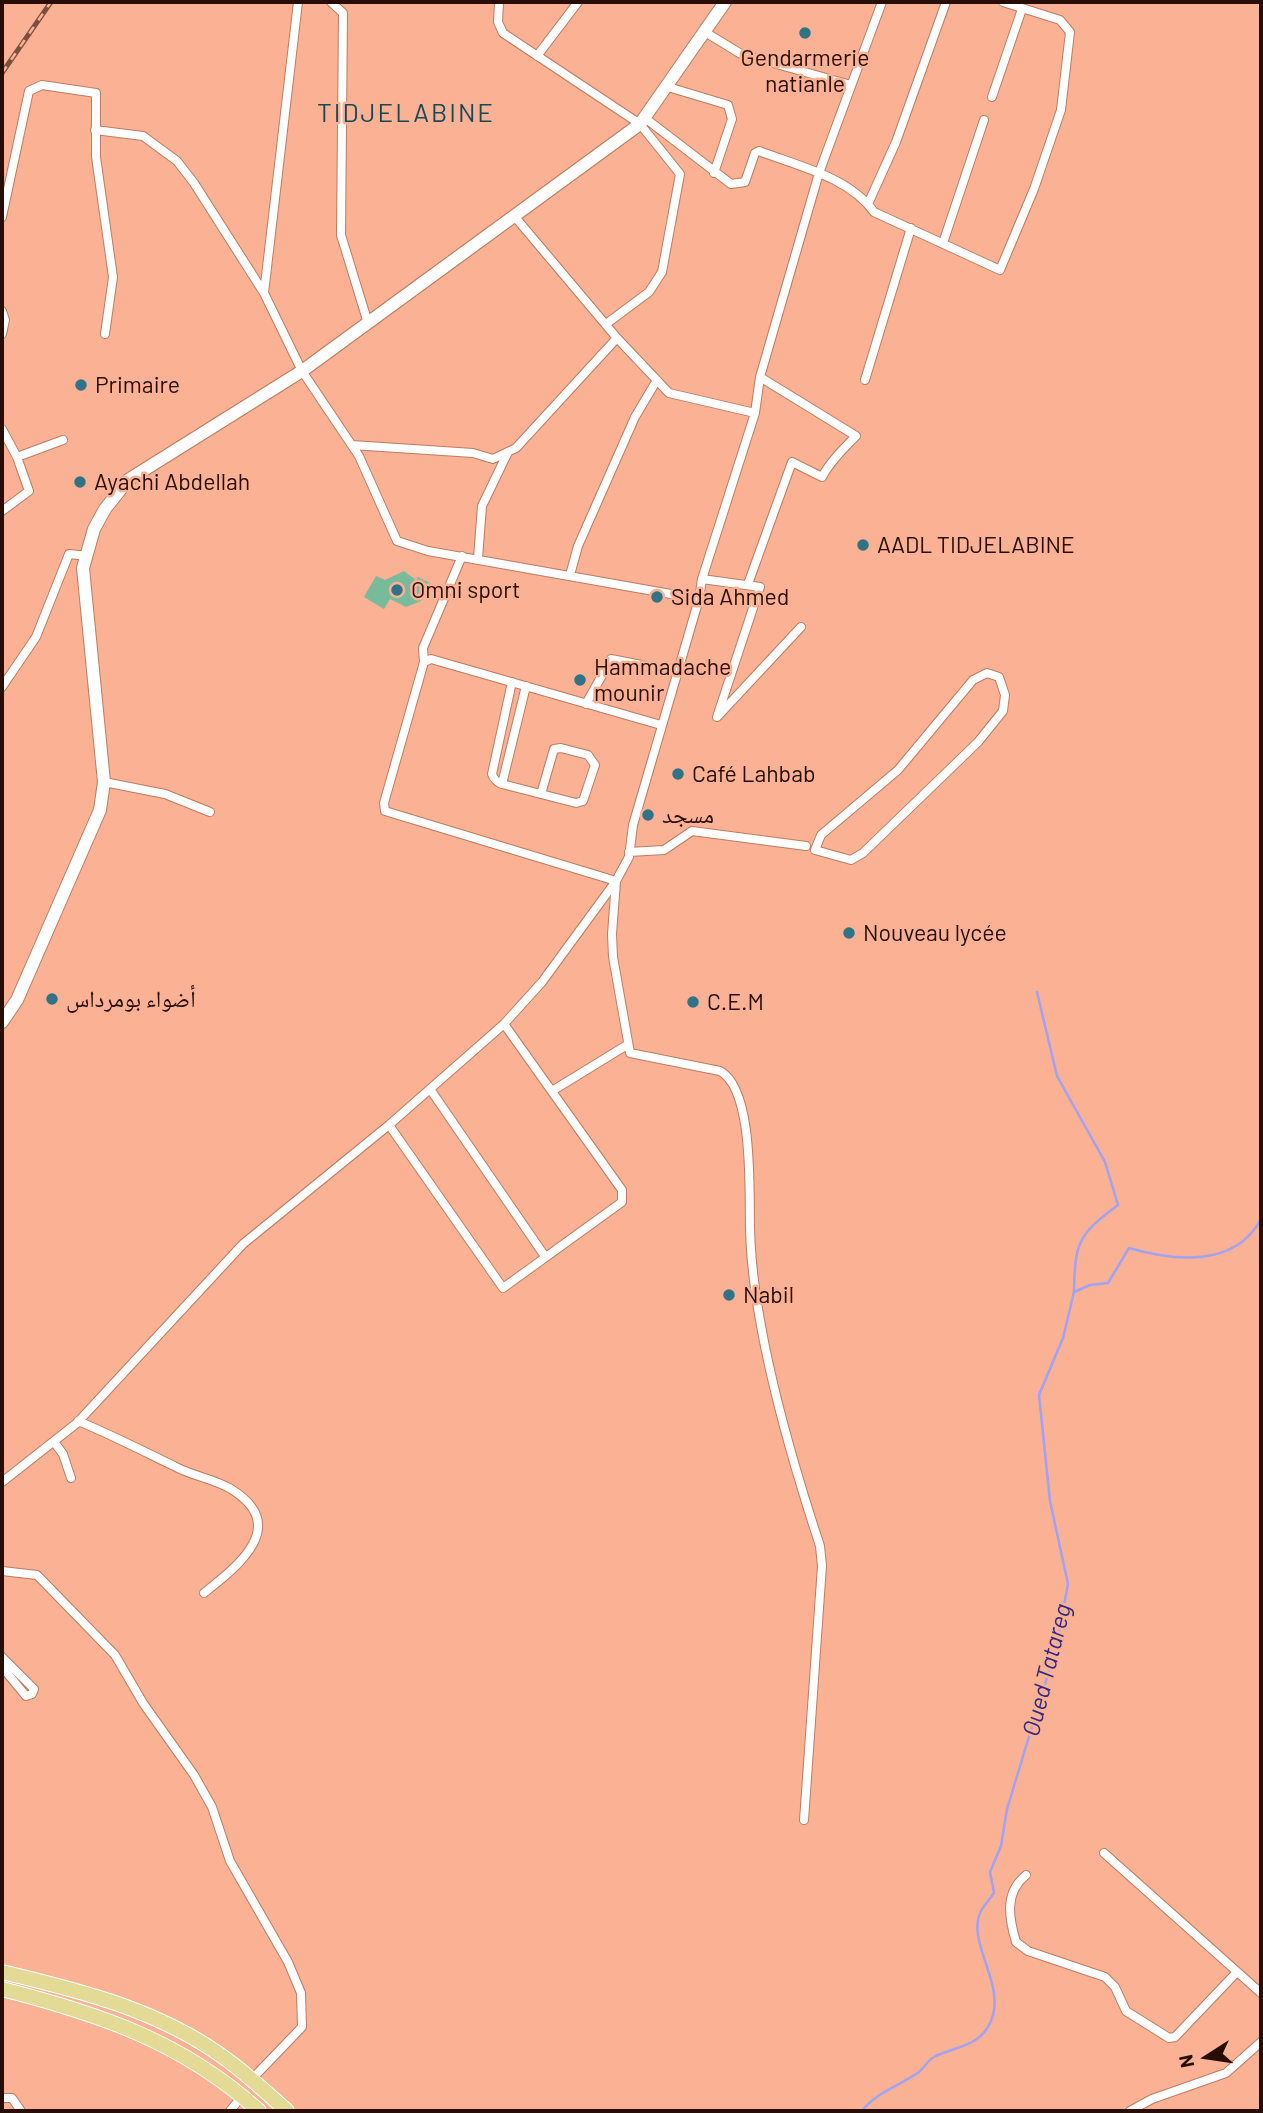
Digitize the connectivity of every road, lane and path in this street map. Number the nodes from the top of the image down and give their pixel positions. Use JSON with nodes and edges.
{"nodes":[{"id":1,"x":298,"y":2,"type":"edge"},
{"id":2,"x":331,"y":2,"type":"edge"},
{"id":3,"x":499,"y":2,"type":"edge"},
{"id":4,"x":578,"y":2,"type":"edge"},
{"id":5,"x":725,"y":2,"type":"edge"},
{"id":6,"x":882,"y":2,"type":"edge"},
{"id":7,"x":946,"y":2,"type":"edge"},
{"id":8,"x":1003,"y":2,"type":"edge"},
{"id":9,"x":1022,"y":9,"type":"junction"},
{"id":10,"x":705,"y":32,"type":"junction"},
{"id":11,"x":537,"y":56,"type":"junction"},
{"id":12,"x":850,"y":85,"type":"junction"},
{"id":13,"x":668,"y":88,"type":"junction"},
{"id":14,"x":992,"y":97,"type":"dead end"},
{"id":15,"x":984,"y":120,"type":"dead end"},
{"id":16,"x":642,"y":121,"type":"junction"},
{"id":17,"x":95,"y":131,"type":"junction"},
{"id":18,"x":714,"y":173,"type":"junction"},
{"id":19,"x":819,"y":173,"type":"junction"},
{"id":20,"x":868,"y":204,"type":"junction"},
{"id":21,"x":2,"y":217,"type":"edge"},
{"id":22,"x":515,"y":217,"type":"junction"},
{"id":23,"x":911,"y":228,"type":"junction"},
{"id":24,"x":943,"y":243,"type":"junction"},
{"id":25,"x":264,"y":293,"type":"junction"},
{"id":26,"x":2,"y":311,"type":"edge"},
{"id":27,"x":368,"y":323,"type":"junction"},
{"id":28,"x":606,"y":324,"type":"junction"},
{"id":29,"x":2,"y":334,"type":"edge"},
{"id":30,"x":105,"y":334,"type":"dead end"},
{"id":31,"x":617,"y":338,"type":"junction"},
{"id":32,"x":302,"y":371,"type":"junction"},
{"id":33,"x":760,"y":377,"type":"junction"},
{"id":34,"x":657,"y":380,"type":"junction"},
{"id":35,"x":865,"y":380,"type":"dead end"},
{"id":36,"x":755,"y":413,"type":"junction"},
{"id":37,"x":2,"y":429,"type":"edge"},
{"id":38,"x":62,"y":440,"type":"dead end"},
{"id":39,"x":352,"y":446,"type":"junction"},
{"id":40,"x":508,"y":452,"type":"junction"},
{"id":41,"x":17,"y":457,"type":"junction"},
{"id":42,"x":2,"y":511,"type":"edge"},
{"id":43,"x":88,"y":556,"type":"junction"},
{"id":44,"x":462,"y":556,"type":"junction"},
{"id":45,"x":478,"y":558,"type":"junction"},
{"id":46,"x":570,"y":575,"type":"junction"},
{"id":47,"x":702,"y":579,"type":"junction"},
{"id":48,"x":748,"y":584,"type":"junction"},
{"id":49,"x":699,"y":599,"type":"junction"},
{"id":50,"x":801,"y":627,"type":"dead end"},
{"id":51,"x":424,"y":662,"type":"junction"},
{"id":52,"x":677,"y":673,"type":"junction"},
{"id":53,"x":512,"y":682,"type":"junction"},
{"id":54,"x":526,"y":686,"type":"junction"},
{"id":55,"x":2,"y":687,"type":"edge"},
{"id":56,"x":586,"y":704,"type":"junction"},
{"id":57,"x":661,"y":725,"type":"junction"},
{"id":58,"x":104,"y":782,"type":"junction"},
{"id":59,"x":502,"y":783,"type":"junction"},
{"id":60,"x":541,"y":794,"type":"junction"},
{"id":61,"x":210,"y":812,"type":"dead end"},
{"id":62,"x":806,"y":846,"type":"dead end"},
{"id":63,"x":815,"y":850,"type":"joint"},
{"id":64,"x":629,"y":852,"type":"junction"},
{"id":65,"x":616,"y":881,"type":"junction"},
{"id":66,"x":2,"y":1022,"type":"edge"},
{"id":67,"x":504,"y":1024,"type":"junction"},
{"id":68,"x":627,"y":1045,"type":"junction"},
{"id":69,"x":430,"y":1089,"type":"junction"},
{"id":70,"x":552,"y":1091,"type":"junction"},
{"id":71,"x":389,"y":1125,"type":"junction"},
{"id":72,"x":544,"y":1255,"type":"junction"},
{"id":73,"x":78,"y":1421,"type":"junction"},
{"id":74,"x":54,"y":1442,"type":"junction"},
{"id":75,"x":71,"y":1478,"type":"dead end"},
{"id":76,"x":2,"y":1482,"type":"edge"},
{"id":77,"x":2,"y":1571,"type":"edge"},
{"id":78,"x":204,"y":1593,"type":"dead end"},
{"id":79,"x":2,"y":1657,"type":"edge"},
{"id":80,"x":2,"y":1667,"type":"edge"},
{"id":81,"x":804,"y":1820,"type":"dead end"},
{"id":82,"x":1104,"y":1853,"type":"dead end"},
{"id":83,"x":1026,"y":1875,"type":"dead end"},
{"id":84,"x":2,"y":1972,"type":"edge"},
{"id":85,"x":1237,"y":1972,"type":"junction"},
{"id":86,"x":2,"y":1989,"type":"edge"},
{"id":87,"x":1261,"y":1993,"type":"edge"},
{"id":88,"x":1261,"y":2042,"type":"edge"},
{"id":89,"x":252,"y":2079,"type":"junction"},
{"id":90,"x":242,"y":2096,"type":"junction"},
{"id":91,"x":2,"y":2098,"type":"edge"},
{"id":92,"x":21,"y":2111,"type":"edge"},
{"id":93,"x":230,"y":2111,"type":"edge"},
{"id":94,"x":259,"y":2111,"type":"edge"},
{"id":95,"x":287,"y":2111,"type":"edge"},
{"id":96,"x":1130,"y":2111,"type":"edge"}],
"edges":[{"from":1,"to":25,"type":"street"},
{"from":2,"to":27,"type":"street"},
{"from":3,"to":11,"type":"street"},
{"from":4,"to":11,"type":"street"},
{"from":5,"to":10,"type":"main road"},
{"from":6,"to":12,"type":"street"},
{"from":7,"to":20,"type":"street"},
{"from":8,"to":9,"type":"street"},
{"from":9,"to":14,"type":"street"},
{"from":9,"to":24,"type":"street"},
{"from":10,"to":12,"type":"street"},
{"from":10,"to":13,"type":"main road"},
{"from":11,"to":16,"type":"street"},
{"from":12,"to":19,"type":"street"},
{"from":13,"to":16,"type":"main road"},
{"from":13,"to":18,"type":"street"},
{"from":15,"to":24,"type":"street"},
{"from":16,"to":18,"type":"street"},
{"from":16,"to":22,"type":"main road"},
{"from":16,"to":28,"type":"street"},
{"from":17,"to":21,"type":"street"},
{"from":17,"to":25,"type":"street"},
{"from":17,"to":30,"type":"street"},
{"from":18,"to":19,"type":"street"},
{"from":19,"to":20,"type":"street"},
{"from":19,"to":33,"type":"street"},
{"from":20,"to":23,"type":"street"},
{"from":22,"to":27,"type":"main road"},
{"from":22,"to":28,"type":"street"},
{"from":23,"to":24,"type":"street"},
{"from":23,"to":35,"type":"street"},
{"from":25,"to":32,"type":"street"},
{"from":26,"to":29,"type":"street"},
{"from":27,"to":32,"type":"main road"},
{"from":28,"to":31,"type":"street"},
{"from":31,"to":34,"type":"street"},
{"from":31,"to":40,"type":"street"},
{"from":32,"to":39,"type":"street"},
{"from":32,"to":43,"type":"main road"},
{"from":33,"to":36,"type":"street"},
{"from":33,"to":48,"type":"street"},
{"from":34,"to":36,"type":"street"},
{"from":34,"to":46,"type":"street"},
{"from":36,"to":47,"type":"street"},
{"from":37,"to":41,"type":"street"},
{"from":38,"to":41,"type":"street"},
{"from":39,"to":40,"type":"street"},
{"from":39,"to":44,"type":"street"},
{"from":40,"to":45,"type":"street"},
{"from":41,"to":42,"type":"street"},
{"from":43,"to":55,"type":"street"},
{"from":43,"to":58,"type":"main road"},
{"from":44,"to":45,"type":"street"},
{"from":44,"to":51,"type":"street"},
{"from":45,"to":46,"type":"street"},
{"from":46,"to":49,"type":"street"},
{"from":47,"to":48,"type":"street"},
{"from":47,"to":49,"type":"street"},
{"from":48,"to":50,"type":"street"},
{"from":49,"to":52,"type":"street"},
{"from":51,"to":53,"type":"street"},
{"from":51,"to":65,"type":"street"},
{"from":52,"to":56,"type":"street"},
{"from":52,"to":57,"type":"street"},
{"from":53,"to":54,"type":"street"},
{"from":53,"to":59,"type":"street"},
{"from":54,"to":56,"type":"street"},
{"from":54,"to":59,"type":"street"},
{"from":56,"to":57,"type":"street"},
{"from":57,"to":64,"type":"street"},
{"from":58,"to":61,"type":"street"},
{"from":58,"to":66,"type":"main road"},
{"from":59,"to":60,"type":"street"},
{"from":60,"to":60,"type":"street"},
{"from":62,"to":64,"type":"street"},
{"from":63,"to":63,"type":"street"},
{"from":64,"to":65,"type":"street"},
{"from":65,"to":67,"type":"street"},
{"from":65,"to":68,"type":"street"},
{"from":67,"to":69,"type":"street"},
{"from":67,"to":70,"type":"street"},
{"from":68,"to":70,"type":"street"},
{"from":68,"to":81,"type":"street"},
{"from":69,"to":71,"type":"street"},
{"from":69,"to":72,"type":"street"},
{"from":70,"to":72,"type":"street"},
{"from":71,"to":72,"type":"street"},
{"from":71,"to":73,"type":"street"},
{"from":73,"to":74,"type":"street"},
{"from":73,"to":78,"type":"street"},
{"from":74,"to":75,"type":"street"},
{"from":74,"to":76,"type":"street"},
{"from":77,"to":89,"type":"street"},
{"from":79,"to":80,"type":"street"},
{"from":82,"to":85,"type":"street"},
{"from":83,"to":85,"type":"street"},
{"from":84,"to":89,"type":"highway"},
{"from":85,"to":87,"type":"street"},
{"from":86,"to":90,"type":"highway"},
{"from":88,"to":96,"type":"street"},
{"from":89,"to":95,"type":"highway"},
{"from":90,"to":93,"type":"street"},
{"from":90,"to":94,"type":"highway"},
{"from":91,"to":92,"type":"street"}]}
